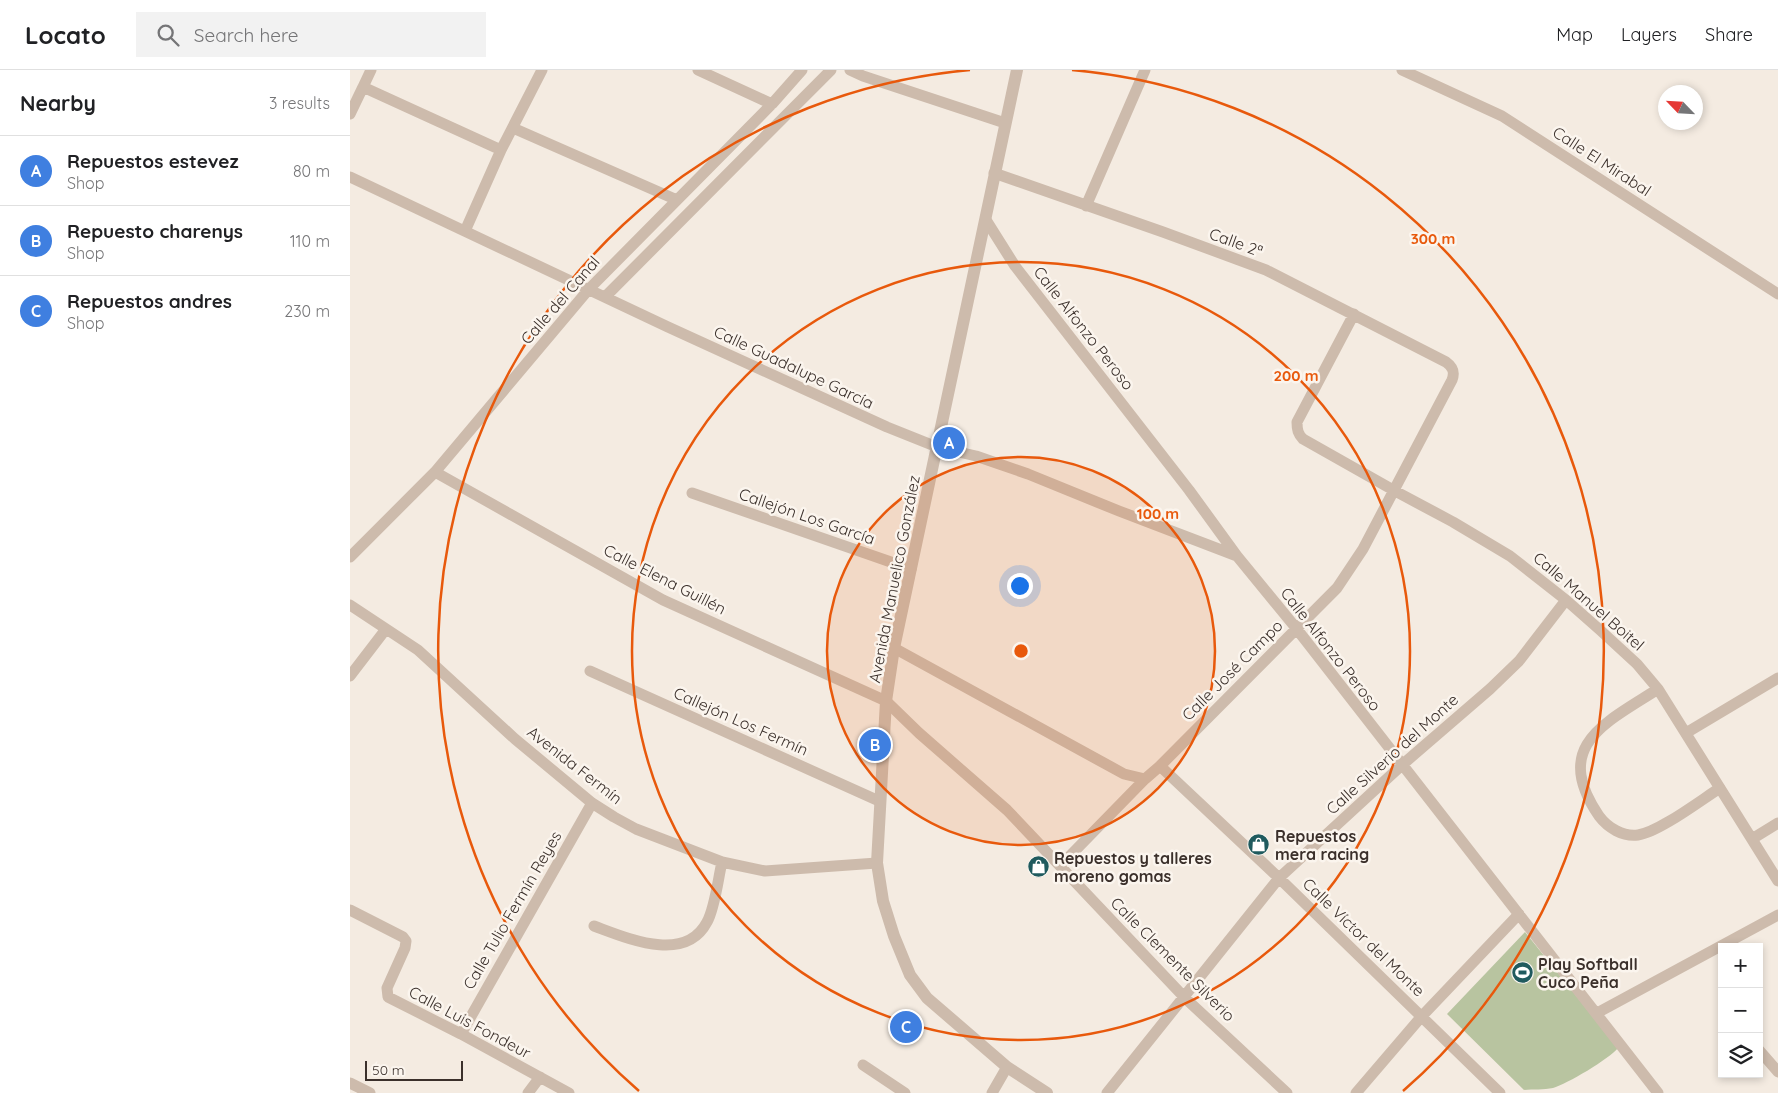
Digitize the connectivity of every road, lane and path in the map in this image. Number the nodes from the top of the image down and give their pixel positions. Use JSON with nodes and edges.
{"nodes":[{"id":1,"x":371,"y":70,"type":"edge"},
{"id":2,"x":542,"y":70,"type":"edge"},
{"id":3,"x":698,"y":70,"type":"edge"},
{"id":4,"x":802,"y":70,"type":"edge"},
{"id":5,"x":831,"y":70,"type":"edge"},
{"id":6,"x":850,"y":70,"type":"edge"},
{"id":7,"x":1016,"y":70,"type":"edge"},
{"id":8,"x":1145,"y":70,"type":"edge"},
{"id":9,"x":1402,"y":70,"type":"edge"},
{"id":10,"x":363,"y":86,"type":"junction"},
{"id":11,"x":772,"y":104,"type":"junction"},
{"id":12,"x":350,"y":114,"type":"edge"},
{"id":13,"x":1005,"y":123,"type":"junction"},
{"id":14,"x":513,"y":128,"type":"junction"},
{"id":15,"x":502,"y":150,"type":"junction"},
{"id":16,"x":994,"y":173,"type":"junction"},
{"id":17,"x":350,"y":177,"type":"edge"},
{"id":18,"x":677,"y":200,"type":"junction"},
{"id":19,"x":1086,"y":206,"type":"junction"},
{"id":20,"x":986,"y":220,"type":"junction"},
{"id":21,"x":464,"y":231,"type":"junction"},
{"id":22,"x":589,"y":288,"type":"junction"},
{"id":23,"x":1778,"y":294,"type":"edge"},
{"id":24,"x":605,"y":297,"type":"junction"},
{"id":25,"x":1354,"y":314,"type":"junction"},
{"id":26,"x":1453,"y":370,"type":"joint"},
{"id":27,"x":938,"y":447,"type":"junction"},
{"id":28,"x":435,"y":472,"type":"junction"},
{"id":29,"x":1394,"y":491,"type":"junction"},
{"id":30,"x":692,"y":493,"type":"dead end"},
{"id":31,"x":1237,"y":556,"type":"junction"},
{"id":32,"x":350,"y":557,"type":"edge"},
{"id":33,"x":911,"y":569,"type":"junction"},
{"id":34,"x":1566,"y":600,"type":"junction"},
{"id":35,"x":350,"y":605,"type":"edge"},
{"id":36,"x":1296,"y":628,"type":"junction"},
{"id":37,"x":386,"y":629,"type":"junction"},
{"id":38,"x":894,"y":648,"type":"junction"},
{"id":39,"x":590,"y":671,"type":"dead end"},
{"id":40,"x":350,"y":676,"type":"edge"},
{"id":41,"x":1778,"y":678,"type":"edge"},
{"id":42,"x":1658,"y":689,"type":"junction"},
{"id":43,"x":886,"y":701,"type":"junction"},
{"id":44,"x":1686,"y":733,"type":"junction"},
{"id":45,"x":1402,"y":765,"type":"junction"},
{"id":46,"x":1160,"y":766,"type":"junction"},
{"id":47,"x":1145,"y":779,"type":"junction"},
{"id":48,"x":1720,"y":788,"type":"junction"},
{"id":49,"x":879,"y":801,"type":"junction"},
{"id":50,"x":592,"y":803,"type":"junction"},
{"id":51,"x":1778,"y":823,"type":"edge"},
{"id":52,"x":1752,"y":839,"type":"junction"},
{"id":53,"x":722,"y":862,"type":"junction"},
{"id":54,"x":877,"y":863,"type":"junction"},
{"id":55,"x":1060,"y":866,"type":"junction"},
{"id":56,"x":1279,"y":878,"type":"junction"},
{"id":57,"x":1778,"y":882,"type":"edge"},
{"id":58,"x":350,"y":910,"type":"edge"},
{"id":59,"x":1518,"y":914,"type":"junction"},
{"id":60,"x":1778,"y":915,"type":"edge"},
{"id":61,"x":594,"y":926,"type":"dead end"},
{"id":62,"x":1185,"y":998,"type":"junction"},
{"id":63,"x":1596,"y":1013,"type":"junction"},
{"id":64,"x":1422,"y":1016,"type":"junction"},
{"id":65,"x":461,"y":1034,"type":"junction"},
{"id":66,"x":1763,"y":1055,"type":"edge"},
{"id":67,"x":863,"y":1065,"type":"dead end"},
{"id":68,"x":1007,"y":1066,"type":"junction"},
{"id":69,"x":1778,"y":1072,"type":"edge"},
{"id":70,"x":540,"y":1078,"type":"junction"},
{"id":71,"x":350,"y":1083,"type":"edge"},
{"id":72,"x":370,"y":1093,"type":"edge"},
{"id":73,"x":528,"y":1093,"type":"edge"},
{"id":74,"x":569,"y":1093,"type":"edge"},
{"id":75,"x":904,"y":1093,"type":"edge"},
{"id":76,"x":992,"y":1093,"type":"edge"},
{"id":77,"x":1047,"y":1093,"type":"edge"},
{"id":78,"x":1107,"y":1093,"type":"edge"},
{"id":79,"x":1287,"y":1093,"type":"edge"},
{"id":80,"x":1356,"y":1093,"type":"edge"},
{"id":81,"x":1500,"y":1093,"type":"edge"},
{"id":82,"x":1658,"y":1093,"type":"edge"}],
"edges":[{"from":1,"to":10,"type":"street"},
{"from":2,"to":14,"type":"street"},
{"from":3,"to":11,"type":"street"},
{"from":4,"to":11,"type":"street","name":"Calle del Canal"},
{"from":5,"to":24,"type":"street"},
{"from":6,"to":13,"type":"street"},
{"from":7,"to":13,"type":"street","name":"Avenida Manuelico González"},
{"from":8,"to":19,"type":"street"},
{"from":9,"to":23,"type":"street","name":"Calle El Mirabal"},
{"from":10,"to":12,"type":"street"},
{"from":10,"to":15,"type":"street"},
{"from":11,"to":18,"type":"street","name":"Calle del Canal"},
{"from":13,"to":16,"type":"street","name":"Avenida Manuelico González"},
{"from":14,"to":15,"type":"street"},
{"from":14,"to":18,"type":"street"},
{"from":15,"to":21,"type":"street"},
{"from":16,"to":19,"type":"street","name":"Calle 2ª"},
{"from":16,"to":20,"type":"street","name":"Avenida Manuelico González"},
{"from":17,"to":21,"type":"street","name":"Calle Guadalupe García"},
{"from":18,"to":22,"type":"street","name":"Calle del Canal"},
{"from":19,"to":25,"type":"street","name":"Calle 2ª"},
{"from":20,"to":27,"type":"street","name":"Avenida Manuelico González"},
{"from":20,"to":31,"type":"street","name":"Calle Alfonzo Peroso"},
{"from":21,"to":22,"type":"street","name":"Calle Guadalupe García"},
{"from":22,"to":24,"type":"street","name":"Calle Guadalupe García"},
{"from":22,"to":28,"type":"street","name":"Calle del Canal"},
{"from":24,"to":27,"type":"street","name":"Calle Guadalupe García"},
{"from":25,"to":26,"type":"street","name":"Calle 2ª"},
{"from":25,"to":29,"type":"street","name":"Calle Manuel Boitel"},
{"from":26,"to":29,"type":"street","name":"Calle José Campo"},
{"from":27,"to":31,"type":"street","name":"Calle Guadalupe García"},
{"from":27,"to":33,"type":"street","name":"Avenida Manuelico González"},
{"from":28,"to":32,"type":"street","name":"Calle del Canal"},
{"from":28,"to":43,"type":"street","name":"Calle Elena Guillén"},
{"from":29,"to":34,"type":"street","name":"Calle Manuel Boitel"},
{"from":29,"to":36,"type":"street","name":"Calle José Campo"},
{"from":30,"to":33,"type":"street","name":"Callejón Los García"},
{"from":31,"to":36,"type":"street","name":"Calle Alfonzo Peroso"},
{"from":33,"to":38,"type":"street","name":"Avenida Manuelico González"},
{"from":34,"to":42,"type":"street","name":"Calle Manuel Boitel"},
{"from":34,"to":45,"type":"street","name":"Calle Silverio del Monte"},
{"from":35,"to":37,"type":"street","name":"Avenida Fermín"},
{"from":36,"to":45,"type":"street","name":"Calle Alfonzo Peroso"},
{"from":36,"to":46,"type":"street","name":"Calle José Campo"},
{"from":37,"to":40,"type":"street"},
{"from":37,"to":50,"type":"street","name":"Avenida Fermín"},
{"from":38,"to":43,"type":"street","name":"Avenida Manuelico González"},
{"from":38,"to":47,"type":"street"},
{"from":39,"to":49,"type":"street","name":"Callejón Los Fermín"},
{"from":41,"to":44,"type":"street"},
{"from":42,"to":44,"type":"street","name":"Calle Manuel Boitel"},
{"from":42,"to":48,"type":"street"},
{"from":43,"to":49,"type":"street","name":"Avenida Manuelico González"},
{"from":43,"to":55,"type":"street","name":"Calle Clemente Silverio"},
{"from":44,"to":48,"type":"street","name":"Calle Manuel Boitel"},
{"from":45,"to":56,"type":"street","name":"Calle Silverio del Monte"},
{"from":45,"to":59,"type":"street","name":"Calle Alfonzo Peroso"},
{"from":46,"to":47,"type":"street","name":"Calle José Campo"},
{"from":46,"to":56,"type":"street","name":"Calle Víctor del Monte"},
{"from":47,"to":55,"type":"street","name":"Calle José Campo"},
{"from":48,"to":52,"type":"street","name":"Calle Manuel Boitel"},
{"from":49,"to":54,"type":"street","name":"Avenida Manuelico González"},
{"from":50,"to":53,"type":"street","name":"Avenida Fermín"},
{"from":50,"to":65,"type":"street","name":"Calle Tulio Fermín Reyes"},
{"from":51,"to":52,"type":"street"},
{"from":52,"to":57,"type":"street","name":"Calle Manuel Boitel"},
{"from":53,"to":54,"type":"street","name":"Avenida Fermín"},
{"from":53,"to":61,"type":"street"},
{"from":54,"to":68,"type":"street","name":"Avenida Manuelico González"},
{"from":55,"to":62,"type":"street","name":"Calle Clemente Silverio"},
{"from":56,"to":62,"type":"street","name":"Calle Silverio del Monte"},
{"from":56,"to":64,"type":"street","name":"Calle Víctor del Monte"},
{"from":58,"to":65,"type":"street","name":"Calle Luis Fondeur"},
{"from":59,"to":63,"type":"street","name":"Calle Alfonzo Peroso"},
{"from":59,"to":64,"type":"street"},
{"from":60,"to":63,"type":"street"},
{"from":62,"to":78,"type":"street","name":"Calle Silverio del Monte"},
{"from":62,"to":79,"type":"street","name":"Calle Clemente Silverio"},
{"from":63,"to":82,"type":"street","name":"Calle Alfonzo Peroso"},
{"from":64,"to":80,"type":"street"},
{"from":64,"to":81,"type":"street","name":"Calle Víctor del Monte"},
{"from":65,"to":70,"type":"street","name":"Calle Luis Fondeur"},
{"from":66,"to":69,"type":"street"},
{"from":67,"to":75,"type":"street"},
{"from":68,"to":76,"type":"street"},
{"from":68,"to":77,"type":"street","name":"Avenida Manuelico González"},
{"from":70,"to":73,"type":"street"},
{"from":70,"to":74,"type":"street","name":"Calle Luis Fondeur"},
{"from":71,"to":72,"type":"street"}]}
